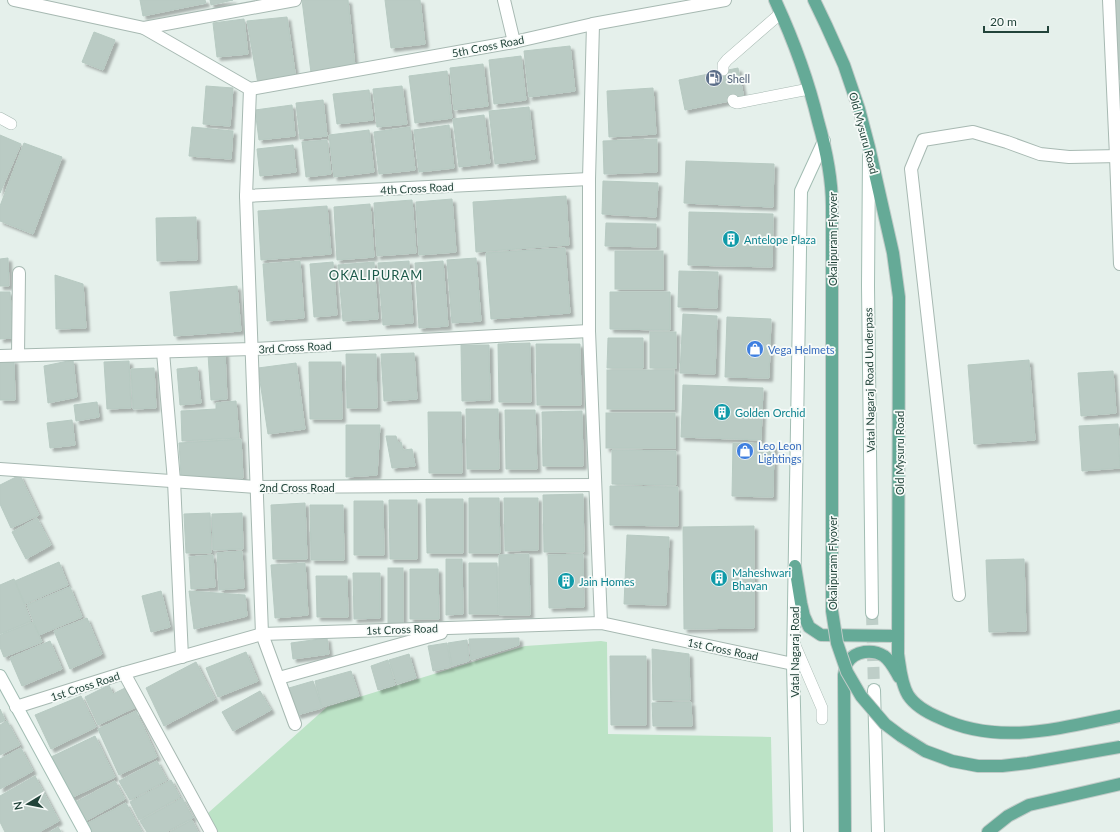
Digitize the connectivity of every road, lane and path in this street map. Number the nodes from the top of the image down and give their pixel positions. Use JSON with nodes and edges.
{"nodes":[{"id":1,"x":14,"y":0,"type":"edge"},
{"id":2,"x":295,"y":0,"type":"edge"},
{"id":3,"x":504,"y":0,"type":"edge"},
{"id":4,"x":725,"y":0,"type":"edge"},
{"id":5,"x":775,"y":0,"type":"edge"},
{"id":6,"x":814,"y":0,"type":"edge"},
{"id":7,"x":1109,"y":0,"type":"edge"},
{"id":8,"x":781,"y":13,"type":"junction"},
{"id":9,"x":593,"y":24,"type":"junction"},
{"id":10,"x":144,"y":28,"type":"junction"},
{"id":11,"x":514,"y":42,"type":"junction"},
{"id":12,"x":723,"y":70,"type":"dead end"},
{"id":13,"x":250,"y":89,"type":"junction"},
{"id":14,"x":810,"y":90,"type":"junction"},
{"id":15,"x":733,"y":100,"type":"dead end"},
{"id":16,"x":0,"y":118,"type":"edge"},
{"id":17,"x":11,"y":124,"type":"dead end"},
{"id":18,"x":824,"y":141,"type":"junction"},
{"id":19,"x":868,"y":147,"type":"junction"},
{"id":20,"x":1118,"y":156,"type":"edge"},
{"id":21,"x":589,"y":179,"type":"junction"},
{"id":22,"x":246,"y":196,"type":"junction"},
{"id":23,"x":1120,"y":264,"type":"edge"},
{"id":24,"x":19,"y":273,"type":"dead end"},
{"id":25,"x":589,"y":331,"type":"junction"},
{"id":26,"x":252,"y":349,"type":"junction"},
{"id":27,"x":163,"y":352,"type":"junction"},
{"id":28,"x":18,"y":355,"type":"junction"},
{"id":29,"x":0,"y":356,"type":"edge"},
{"id":30,"x":0,"y":469,"type":"edge"},
{"id":31,"x":174,"y":481,"type":"junction"},
{"id":32,"x":595,"y":485,"type":"junction"},
{"id":33,"x":257,"y":487,"type":"junction"},
{"id":34,"x":795,"y":566,"type":"junction"},
{"id":35,"x":959,"y":595,"type":"dead end"},
{"id":36,"x":872,"y":613,"type":"tunnel mouth"},
{"id":37,"x":601,"y":623,"type":"junction"},
{"id":38,"x":460,"y":628,"type":"junction"},
{"id":39,"x":262,"y":634,"type":"junction"},
{"id":40,"x":898,"y":636,"type":"junction"},
{"id":41,"x":794,"y":643,"type":"junction"},
{"id":42,"x":182,"y":657,"type":"junction"},
{"id":43,"x":793,"y":664,"type":"junction"},
{"id":44,"x":124,"y":673,"type":"junction"},
{"id":45,"x":0,"y":676,"type":"edge"},
{"id":46,"x":279,"y":678,"type":"junction"},
{"id":47,"x":904,"y":688,"type":"junction"},
{"id":48,"x":874,"y":690,"type":"tunnel mouth"},
{"id":49,"x":16,"y":708,"type":"junction"},
{"id":50,"x":1120,"y":716,"type":"edge"},
{"id":51,"x":822,"y":719,"type":"dead end"},
{"id":52,"x":296,"y":724,"type":"dead end"},
{"id":53,"x":1120,"y":747,"type":"edge"},
{"id":54,"x":1120,"y":784,"type":"edge"},
{"id":55,"x":85,"y":832,"type":"edge"},
{"id":56,"x":210,"y":832,"type":"edge"},
{"id":57,"x":797,"y":832,"type":"edge"},
{"id":58,"x":845,"y":832,"type":"edge"},
{"id":59,"x":878,"y":832,"type":"edge"},
{"id":60,"x":988,"y":832,"type":"edge"}],
"edges":[{"from":1,"to":10,"type":"street"},
{"from":2,"to":10,"type":"street"},
{"from":3,"to":11,"type":"street"},
{"from":4,"to":9,"type":"street","name":"5th Cross Road"},
{"from":5,"to":8,"type":"main road"},
{"from":6,"to":19,"type":"main road","name":"Old Mysuru Road"},
{"from":7,"to":20,"type":"street"},
{"from":8,"to":12,"type":"lane"},
{"from":8,"to":14,"type":"main road"},
{"from":9,"to":11,"type":"street","name":"5th Cross Road"},
{"from":9,"to":21,"type":"street"},
{"from":10,"to":13,"type":"street"},
{"from":11,"to":13,"type":"street","name":"5th Cross Road"},
{"from":13,"to":22,"type":"street"},
{"from":14,"to":15,"type":"lane"},
{"from":14,"to":18,"type":"main road"},
{"from":16,"to":17,"type":"lane"},
{"from":18,"to":34,"type":"street","name":"Vatal Nagaraj Road"},
{"from":18,"to":53,"type":"main road","name":"Okalipuram Flyover","bridge":true},
{"from":19,"to":36,"type":"street","name":"Vatal Nagaraj Road Underpass"},
{"from":19,"to":40,"type":"main road","name":"Old Mysuru Road"},
{"from":20,"to":23,"type":"street"},
{"from":20,"to":35,"type":"street"},
{"from":21,"to":22,"type":"street","name":"4th Cross Road"},
{"from":21,"to":25,"type":"street"},
{"from":22,"to":26,"type":"street"},
{"from":24,"to":28,"type":"street"},
{"from":25,"to":26,"type":"street","name":"3rd Cross Road"},
{"from":25,"to":32,"type":"street"},
{"from":26,"to":27,"type":"street","name":"3rd Cross Road"},
{"from":26,"to":33,"type":"street"},
{"from":27,"to":28,"type":"street","name":"3rd Cross Road"},
{"from":27,"to":31,"type":"street"},
{"from":28,"to":29,"type":"street","name":"3rd Cross Road"},
{"from":30,"to":31,"type":"street","name":"2nd Cross Road"},
{"from":31,"to":33,"type":"street","name":"2nd Cross Road"},
{"from":31,"to":42,"type":"street"},
{"from":32,"to":33,"type":"street","name":"2nd Cross Road"},
{"from":32,"to":37,"type":"street"},
{"from":33,"to":39,"type":"street"},
{"from":34,"to":40,"type":"main road"},
{"from":34,"to":41,"type":"street","name":"Vatal Nagaraj Road"},
{"from":37,"to":38,"type":"street","name":"1st Cross Road"},
{"from":37,"to":43,"type":"street","name":"1st Cross Road"},
{"from":38,"to":39,"type":"street","name":"1st Cross Road"},
{"from":38,"to":46,"type":"street"},
{"from":39,"to":42,"type":"street","name":"1st Cross Road"},
{"from":39,"to":46,"type":"street"},
{"from":40,"to":47,"type":"main road","name":"Old Mysuru Road"},
{"from":41,"to":43,"type":"street","name":"Vatal Nagaraj Road"},
{"from":41,"to":51,"type":"lane"},
{"from":42,"to":44,"type":"street","name":"1st Cross Road"},
{"from":43,"to":57,"type":"street","name":"Vatal Nagaraj Road"},
{"from":44,"to":49,"type":"street","name":"1st Cross Road"},
{"from":44,"to":56,"type":"street"},
{"from":45,"to":49,"type":"street"},
{"from":46,"to":52,"type":"street"},
{"from":47,"to":50,"type":"main road","name":"Old Mysuru Road"},
{"from":47,"to":58,"type":"main road"},
{"from":48,"to":59,"type":"street"},
{"from":49,"to":55,"type":"street"},
{"from":54,"to":60,"type":"main road"}]}
